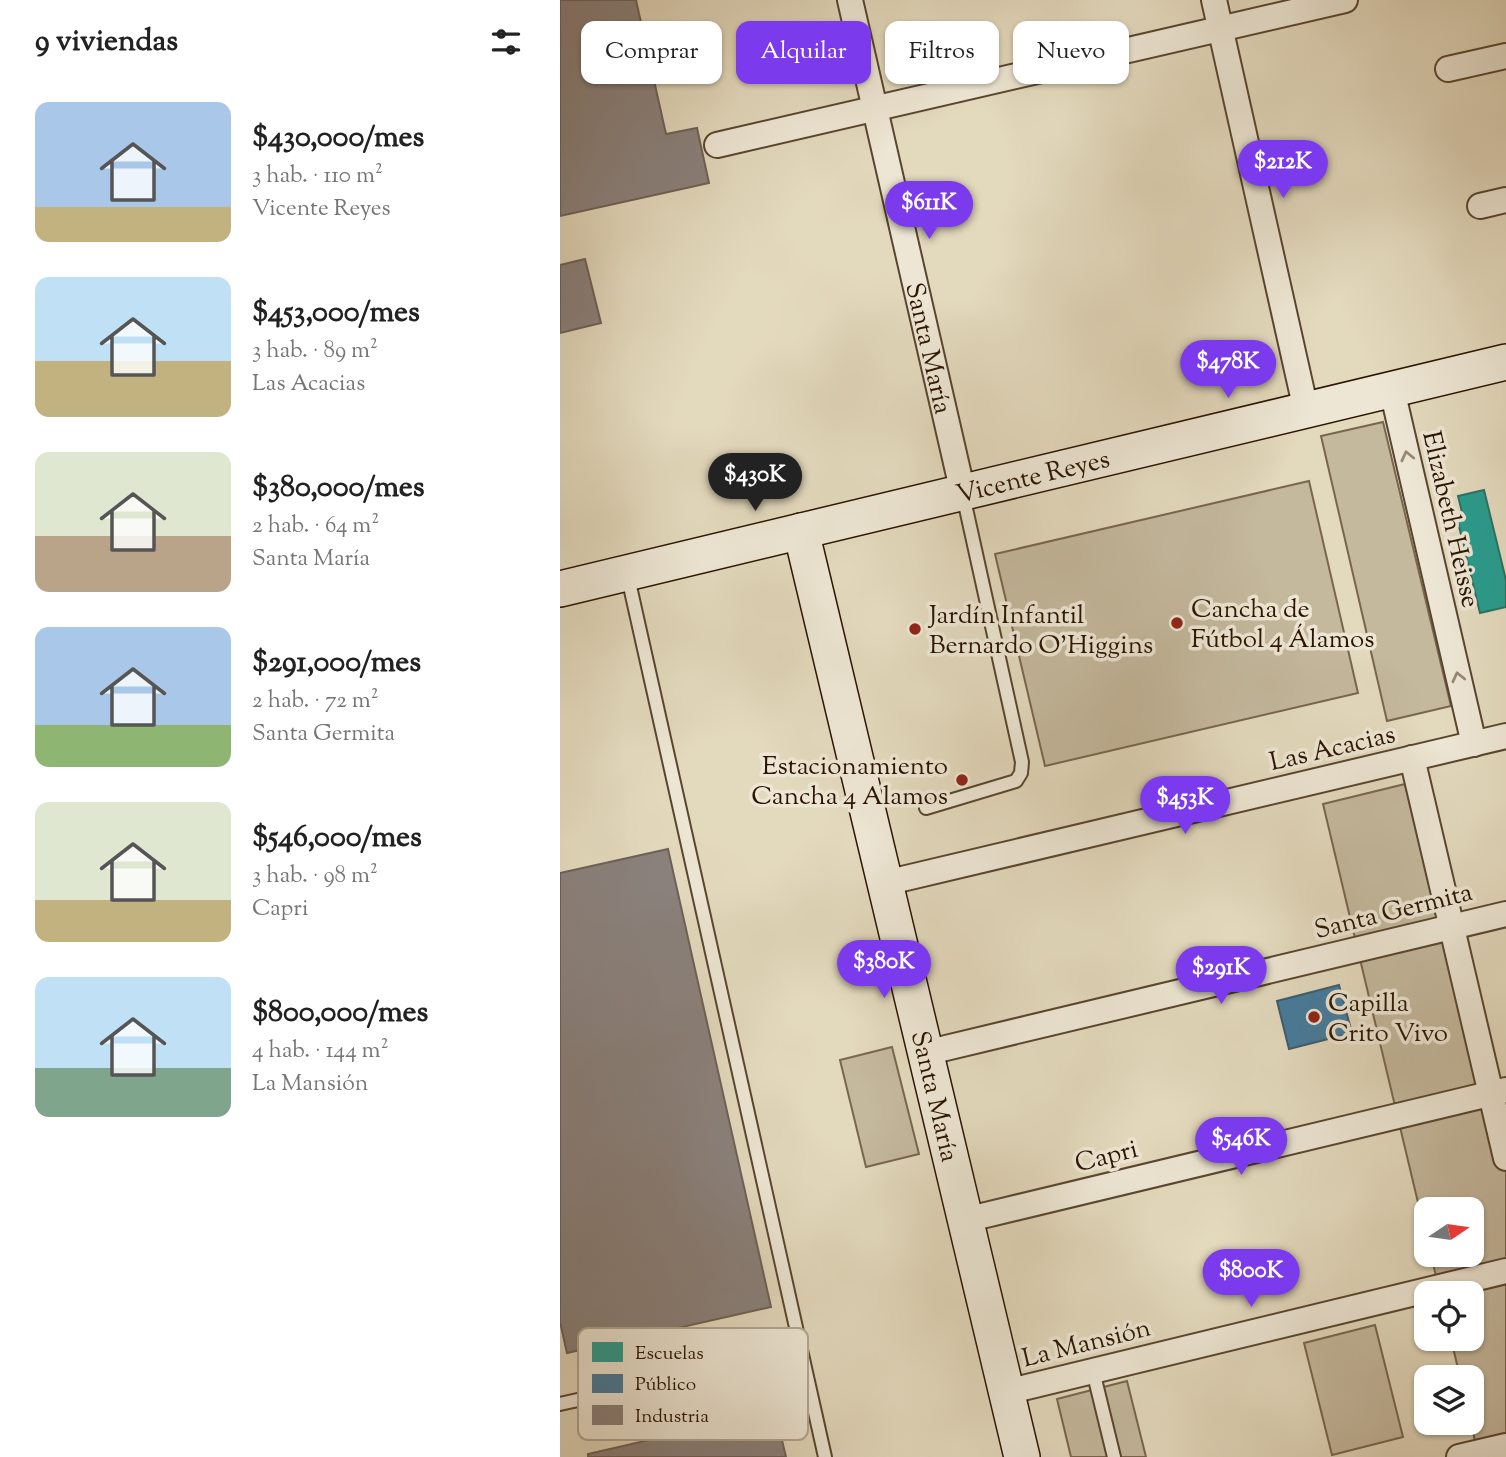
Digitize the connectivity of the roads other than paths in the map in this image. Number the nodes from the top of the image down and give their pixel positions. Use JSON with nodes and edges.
{"nodes":[{"id":1,"x":850,"y":0,"type":"edge"},
{"id":2,"x":1214,"y":0,"type":"edge"},
{"id":3,"x":1345,"y":0,"type":"edge"},
{"id":4,"x":1220,"y":29,"type":"junction"},
{"id":5,"x":1506,"y":56,"type":"edge"},
{"id":6,"x":1448,"y":69,"type":"dead end"},
{"id":7,"x":875,"y":108,"type":"junction"},
{"id":8,"x":717,"y":145,"type":"dead end"},
{"id":9,"x":1506,"y":200,"type":"edge"},
{"id":10,"x":1480,"y":206,"type":"dead end"},
{"id":11,"x":1506,"y":362,"type":"edge"},
{"id":12,"x":1392,"y":390,"type":"junction"},
{"id":13,"x":1307,"y":410,"type":"junction"},
{"id":14,"x":963,"y":493,"type":"junction"},
{"id":15,"x":801,"y":531,"type":"junction"},
{"id":16,"x":626,"y":573,"type":"junction"},
{"id":17,"x":560,"y":589,"type":"edge"},
{"id":18,"x":1506,"y":736,"type":"edge"},
{"id":19,"x":1474,"y":744,"type":"junction"},
{"id":20,"x":1412,"y":758,"type":"junction"},
{"id":21,"x":926,"y":808,"type":"dead end"},
{"id":22,"x":885,"y":883,"type":"junction"},
{"id":23,"x":1506,"y":914,"type":"edge"},
{"id":24,"x":1452,"y":927,"type":"junction"},
{"id":25,"x":925,"y":1053,"type":"junction"},
{"id":26,"x":1498,"y":1091,"type":"edge"},
{"id":27,"x":1506,"y":1158,"type":"edge"},
{"id":28,"x":965,"y":1220,"type":"junction"},
{"id":29,"x":1506,"y":1271,"type":"edge"},
{"id":30,"x":796,"y":1328,"type":"edge"},
{"id":31,"x":1093,"y":1371,"type":"junction"},
{"id":32,"x":808,"y":1382,"type":"edge"},
{"id":33,"x":1006,"y":1392,"type":"junction"},
{"id":34,"x":578,"y":1400,"type":"edge"},
{"id":35,"x":560,"y":1404,"type":"edge"},
{"id":36,"x":1506,"y":1446,"type":"edge"},
{"id":37,"x":825,"y":1457,"type":"edge"},
{"id":38,"x":1022,"y":1457,"type":"edge"},
{"id":39,"x":1114,"y":1457,"type":"edge"},
{"id":40,"x":1459,"y":1457,"type":"edge"}],
"edges":[{"from":1,"to":7,"type":"street","name":"Santa María"},
{"from":2,"to":4,"type":"street"},
{"from":3,"to":4,"type":"street"},
{"from":4,"to":7,"type":"street"},
{"from":4,"to":13,"type":"street"},
{"from":5,"to":6,"type":"street"},
{"from":7,"to":8,"type":"street"},
{"from":7,"to":14,"type":"street","name":"Santa María"},
{"from":9,"to":10,"type":"street"},
{"from":11,"to":12,"type":"street","name":"Vicente Reyes"},
{"from":12,"to":13,"type":"street","name":"Vicente Reyes"},
{"from":19,"to":12,"type":"street","name":"Elizabeth Heisse","one_way":true},
{"from":13,"to":14,"type":"street","name":"Vicente Reyes"},
{"from":14,"to":15,"type":"street","name":"Vicente Reyes"},
{"from":14,"to":21,"type":"lane"},
{"from":15,"to":16,"type":"street","name":"Vicente Reyes"},
{"from":15,"to":22,"type":"street","name":"Santa María"},
{"from":16,"to":17,"type":"street","name":"Vicente Reyes"},
{"from":16,"to":30,"type":"lane"},
{"from":18,"to":19,"type":"street","name":"Las Acacias"},
{"from":19,"to":20,"type":"street","name":"Las Acacias"},
{"from":20,"to":22,"type":"street","name":"Las Acacias"},
{"from":20,"to":24,"type":"street"},
{"from":22,"to":25,"type":"street","name":"Santa María"},
{"from":23,"to":24,"type":"street","name":"Santa Germita"},
{"from":24,"to":25,"type":"street","name":"Santa Germita"},
{"from":24,"to":26,"type":"street"},
{"from":25,"to":28,"type":"street","name":"Santa María"},
{"from":26,"to":27,"type":"street"},
{"from":26,"to":28,"type":"street","name":"Capri"},
{"from":28,"to":33,"type":"street","name":"Santa María"},
{"from":29,"to":31,"type":"street","name":"La Mansión"},
{"from":31,"to":33,"type":"street","name":"La Mansión"},
{"from":31,"to":39,"type":"lane"},
{"from":32,"to":37,"type":"lane"},
{"from":33,"to":38,"type":"street","name":"Santa María"},
{"from":34,"to":35,"type":"lane"},
{"from":36,"to":40,"type":"street"}]}
